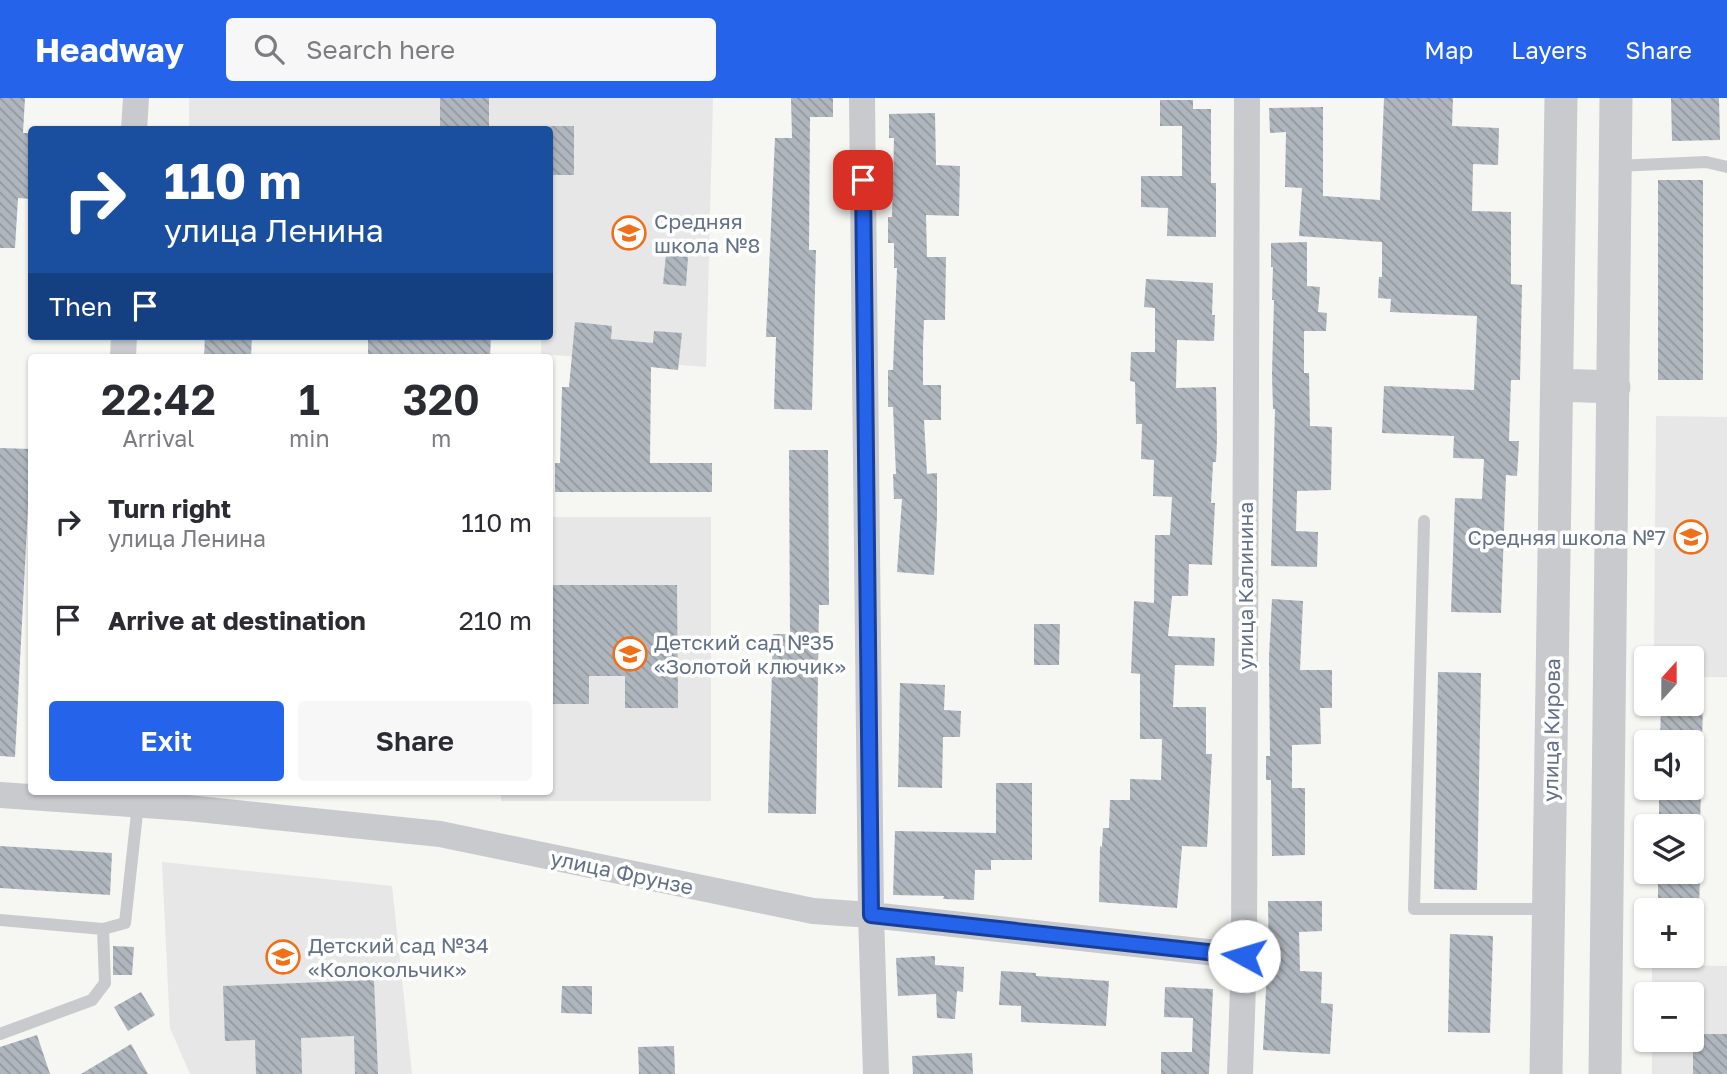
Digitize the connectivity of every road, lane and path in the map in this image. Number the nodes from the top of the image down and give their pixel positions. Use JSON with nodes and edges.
{"nodes":[{"id":1,"x":136,"y":98,"type":"edge"},
{"id":2,"x":862,"y":98,"type":"edge"},
{"id":3,"x":1247,"y":98,"type":"edge"},
{"id":4,"x":1561,"y":98,"type":"edge"},
{"id":5,"x":1616,"y":98,"type":"edge"},
{"id":6,"x":134,"y":126,"type":"edge"},
{"id":7,"x":1615,"y":166,"type":"junction"},
{"id":8,"x":1727,"y":167,"type":"edge"},
{"id":9,"x":1556,"y":385,"type":"junction"},
{"id":10,"x":1614,"y":387,"type":"junction"},
{"id":11,"x":1424,"y":521,"type":"dead end"},
{"id":12,"x":0,"y":795,"type":"edge"},
{"id":13,"x":101,"y":796,"type":"edge"},
{"id":14,"x":138,"y":804,"type":"junction"},
{"id":15,"x":1549,"y":909,"type":"junction"},
{"id":16,"x":871,"y":915,"type":"junction"},
{"id":17,"x":0,"y":920,"type":"edge"},
{"id":18,"x":103,"y":929,"type":"junction"},
{"id":19,"x":1244,"y":956,"type":"junction"},
{"id":20,"x":0,"y":1034,"type":"edge"},
{"id":21,"x":876,"y":1074,"type":"edge"},
{"id":22,"x":1240,"y":1074,"type":"edge"},
{"id":23,"x":1546,"y":1074,"type":"edge"},
{"id":24,"x":1605,"y":1074,"type":"edge"}],
"edges":[{"from":1,"to":6,"type":"street"},
{"from":2,"to":16,"type":"street"},
{"from":3,"to":19,"type":"street","name":"улица Калинина"},
{"from":4,"to":9,"type":"street","name":"улица Кирова"},
{"from":5,"to":7,"type":"street"},
{"from":7,"to":8,"type":"lane"},
{"from":7,"to":10,"type":"street"},
{"from":9,"to":10,"type":"street"},
{"from":9,"to":15,"type":"street","name":"улица Кирова"},
{"from":10,"to":24,"type":"street"},
{"from":11,"to":15,"type":"lane"},
{"from":12,"to":13,"type":"street","name":"улица Фрунзе"},
{"from":13,"to":14,"type":"street","name":"улица Фрунзе"},
{"from":14,"to":16,"type":"street","name":"улица Фрунзе"},
{"from":14,"to":18,"type":"lane"},
{"from":15,"to":23,"type":"street","name":"улица Кирова"},
{"from":16,"to":19,"type":"street","name":"улица Фрунзе"},
{"from":16,"to":21,"type":"street"},
{"from":17,"to":18,"type":"lane"},
{"from":18,"to":20,"type":"lane"},
{"from":19,"to":22,"type":"street","name":"улица Калинина"}]}
